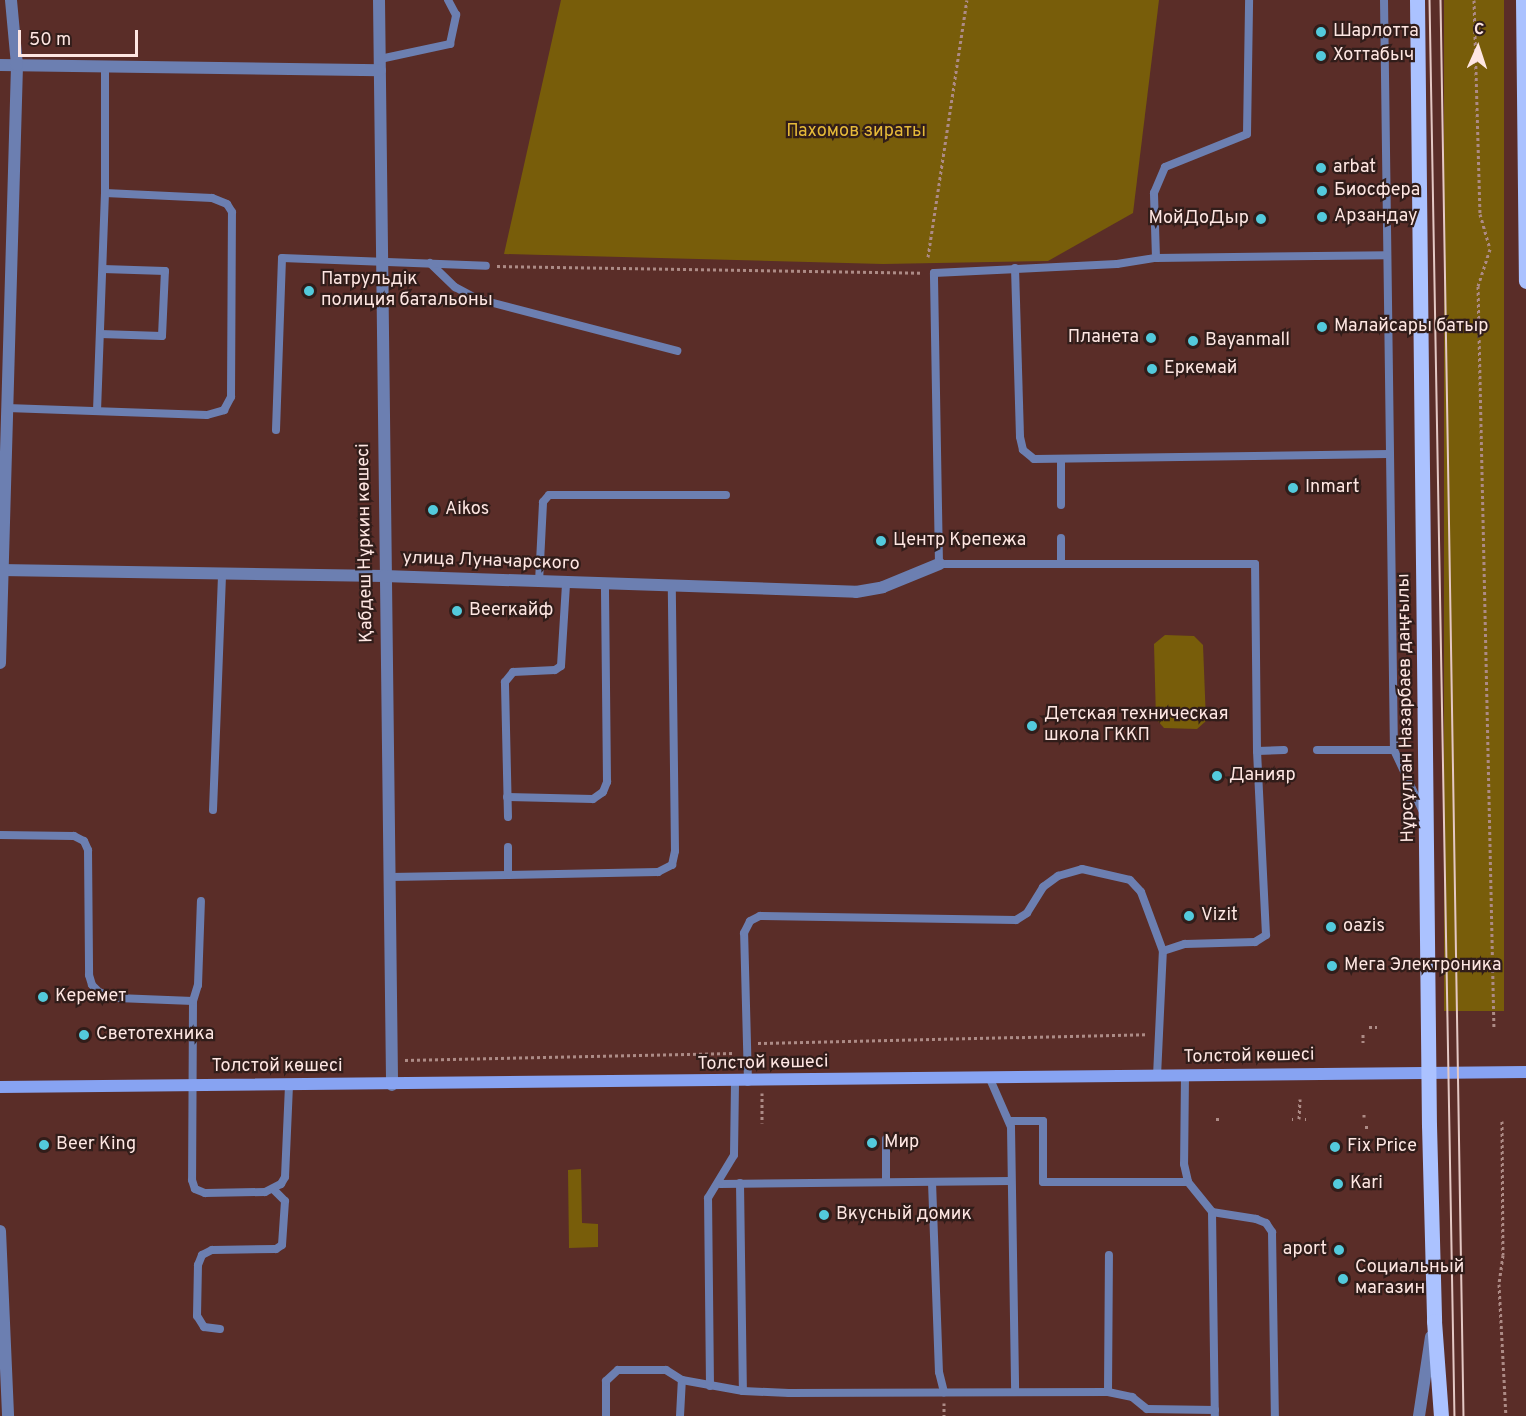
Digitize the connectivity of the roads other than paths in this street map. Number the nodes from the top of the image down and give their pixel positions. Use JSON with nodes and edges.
{"nodes":[{"id":1,"x":11,"y":0,"type":"edge"},
{"id":2,"x":379,"y":0,"type":"edge"},
{"id":3,"x":448,"y":0,"type":"edge"},
{"id":4,"x":1249,"y":0,"type":"edge"},
{"id":5,"x":1384,"y":0,"type":"edge"},
{"id":6,"x":1417,"y":0,"type":"edge"},
{"id":7,"x":1523,"y":0,"type":"edge"},
{"id":8,"x":0,"y":64,"type":"edge"},
{"id":9,"x":380,"y":64,"type":"junction"},
{"id":10,"x":17,"y":65,"type":"junction"},
{"id":11,"x":105,"y":66,"type":"junction"},
{"id":12,"x":1525,"y":90,"type":"edge"},
{"id":13,"x":105,"y":193,"type":"junction"},
{"id":14,"x":1387,"y":255,"type":"junction"},
{"id":15,"x":1156,"y":258,"type":"junction"},
{"id":16,"x":381,"y":261,"type":"junction"},
{"id":17,"x":430,"y":263,"type":"junction"},
{"id":18,"x":486,"y":266,"type":"road end"},
{"id":19,"x":1015,"y":268,"type":"junction"},
{"id":20,"x":103,"y":269,"type":"junction"},
{"id":21,"x":1526,"y":281,"type":"edge"},
{"id":22,"x":100,"y":334,"type":"junction"},
{"id":23,"x":677,"y":351,"type":"dead end"},
{"id":24,"x":7,"y":408,"type":"junction"},
{"id":25,"x":97,"y":411,"type":"junction"},
{"id":26,"x":276,"y":430,"type":"dead end"},
{"id":27,"x":1389,"y":454,"type":"junction"},
{"id":28,"x":1061,"y":460,"type":"junction"},
{"id":29,"x":726,"y":495,"type":"dead end"},
{"id":30,"x":1061,"y":505,"type":"dead end"},
{"id":31,"x":1061,"y":538,"type":"dead end"},
{"id":32,"x":939,"y":564,"type":"junction"},
{"id":33,"x":1061,"y":564,"type":"junction"},
{"id":34,"x":1,"y":570,"type":"edge"},
{"id":35,"x":222,"y":574,"type":"junction"},
{"id":36,"x":384,"y":576,"type":"junction"},
{"id":37,"x":539,"y":582,"type":"junction"},
{"id":38,"x":566,"y":584,"type":"junction"},
{"id":39,"x":605,"y":585,"type":"junction"},
{"id":40,"x":672,"y":587,"type":"junction"},
{"id":41,"x":0,"y":663,"type":"edge"},
{"id":42,"x":1284,"y":750,"type":"dead end"},
{"id":43,"x":1317,"y":750,"type":"dead end"},
{"id":44,"x":1394,"y":750,"type":"junction"},
{"id":45,"x":1257,"y":751,"type":"junction"},
{"id":46,"x":507,"y":797,"type":"junction"},
{"id":47,"x":213,"y":810,"type":"dead end"},
{"id":48,"x":508,"y":817,"type":"dead end"},
{"id":49,"x":1428,"y":825,"type":"junction"},
{"id":50,"x":0,"y":835,"type":"edge"},
{"id":51,"x":508,"y":848,"type":"dead end"},
{"id":52,"x":508,"y":875,"type":"junction"},
{"id":53,"x":390,"y":877,"type":"junction"},
{"id":54,"x":201,"y":902,"type":"dead end"},
{"id":55,"x":1163,"y":951,"type":"junction"},
{"id":56,"x":193,"y":1001,"type":"junction"},
{"id":57,"x":1526,"y":1072,"type":"edge"},
{"id":58,"x":1428,"y":1073,"type":"junction"},
{"id":59,"x":1185,"y":1075,"type":"junction"},
{"id":60,"x":1157,"y":1076,"type":"junction"},
{"id":61,"x":990,"y":1079,"type":"junction"},
{"id":62,"x":735,"y":1082,"type":"junction"},
{"id":63,"x":748,"y":1082,"type":"junction"},
{"id":64,"x":392,"y":1084,"type":"junction"},
{"id":65,"x":289,"y":1085,"type":"junction"},
{"id":66,"x":193,"y":1086,"type":"junction"},
{"id":67,"x":0,"y":1087,"type":"edge"},
{"id":68,"x":1010,"y":1121,"type":"junction"},
{"id":69,"x":886,"y":1139,"type":"dead end"},
{"id":70,"x":1011,"y":1181,"type":"junction"},
{"id":71,"x":886,"y":1182,"type":"junction"},
{"id":72,"x":932,"y":1182,"type":"junction"},
{"id":73,"x":1188,"y":1182,"type":"junction"},
{"id":74,"x":740,"y":1183,"type":"junction"},
{"id":75,"x":720,"y":1184,"type":"junction"},
{"id":76,"x":274,"y":1190,"type":"junction"},
{"id":77,"x":1212,"y":1212,"type":"junction"},
{"id":78,"x":0,"y":1231,"type":"edge"},
{"id":79,"x":1110,"y":1256,"type":"dead end"},
{"id":80,"x":1,"y":1295,"type":"edge"},
{"id":81,"x":1434,"y":1321,"type":"junction"},
{"id":82,"x":220,"y":1329,"type":"dead end"},
{"id":83,"x":682,"y":1380,"type":"junction"},
{"id":84,"x":710,"y":1386,"type":"junction"},
{"id":85,"x":743,"y":1391,"type":"junction"},
{"id":86,"x":1015,"y":1391,"type":"junction"},
{"id":87,"x":944,"y":1392,"type":"junction"},
{"id":88,"x":1108,"y":1392,"type":"junction"},
{"id":89,"x":1147,"y":1412,"type":"edge"},
{"id":90,"x":1215,"y":1413,"type":"edge"},
{"id":91,"x":8,"y":1416,"type":"edge"},
{"id":92,"x":606,"y":1416,"type":"edge"},
{"id":93,"x":680,"y":1416,"type":"edge"},
{"id":94,"x":1275,"y":1416,"type":"edge"},
{"id":95,"x":1419,"y":1416,"type":"edge"},
{"id":96,"x":1441,"y":1416,"type":"edge"}],
"edges":[{"from":1,"to":10,"type":"street"},
{"from":2,"to":9,"type":"street","name":"Қабдеш Нұркин көшесі"},
{"from":3,"to":9,"type":"lane"},
{"from":4,"to":15,"type":"lane"},
{"from":5,"to":14,"type":"lane"},
{"from":6,"to":49,"type":"main road","name":"Нұрсұлтан Назарбаев даңғылы"},
{"from":7,"to":12,"type":"main road"},
{"from":8,"to":10,"type":"street"},
{"from":9,"to":11,"type":"street"},
{"from":9,"to":16,"type":"street","name":"Қабдеш Нұркин көшесі"},
{"from":10,"to":11,"type":"street"},
{"from":10,"to":24,"type":"street"},
{"from":11,"to":13,"type":"lane"},
{"from":12,"to":21,"type":"main road"},
{"from":13,"to":20,"type":"lane"},
{"from":13,"to":25,"type":"lane"},
{"from":14,"to":15,"type":"lane"},
{"from":14,"to":27,"type":"lane"},
{"from":15,"to":19,"type":"lane"},
{"from":16,"to":17,"type":"lane"},
{"from":16,"to":26,"type":"lane"},
{"from":16,"to":36,"type":"street","name":"Қабдеш Нұркин көшесі"},
{"from":17,"to":18,"type":"lane"},
{"from":17,"to":23,"type":"lane"},
{"from":19,"to":28,"type":"lane"},
{"from":19,"to":32,"type":"lane"},
{"from":20,"to":22,"type":"lane"},
{"from":20,"to":22,"type":"lane"},
{"from":22,"to":25,"type":"lane"},
{"from":24,"to":25,"type":"lane"},
{"from":24,"to":34,"type":"street"},
{"from":27,"to":28,"type":"lane"},
{"from":27,"to":44,"type":"lane"},
{"from":28,"to":30,"type":"lane"},
{"from":29,"to":37,"type":"lane"},
{"from":31,"to":33,"type":"lane"},
{"from":32,"to":33,"type":"lane"},
{"from":32,"to":40,"type":"street","name":"улица Луначарского"},
{"from":33,"to":45,"type":"lane"},
{"from":34,"to":35,"type":"street","name":"улица Луначарского"},
{"from":34,"to":41,"type":"street"},
{"from":35,"to":36,"type":"street","name":"улица Луначарского"},
{"from":35,"to":47,"type":"lane"},
{"from":36,"to":37,"type":"street","name":"улица Луначарского"},
{"from":36,"to":53,"type":"street","name":"Қабдеш Нұркин көшесі"},
{"from":37,"to":38,"type":"street","name":"улица Луначарского"},
{"from":38,"to":39,"type":"street","name":"улица Луначарского"},
{"from":38,"to":46,"type":"lane"},
{"from":39,"to":40,"type":"street","name":"улица Луначарского"},
{"from":39,"to":46,"type":"lane"},
{"from":40,"to":52,"type":"lane"},
{"from":42,"to":45,"type":"lane"},
{"from":43,"to":44,"type":"lane"},
{"from":44,"to":49,"type":"lane"},
{"from":45,"to":55,"type":"lane"},
{"from":46,"to":48,"type":"lane"},
{"from":49,"to":58,"type":"main road","name":"Нұрсұлтан Назарбаев даңғылы"},
{"from":50,"to":56,"type":"lane"},
{"from":51,"to":52,"type":"lane"},
{"from":52,"to":53,"type":"lane"},
{"from":53,"to":64,"type":"street","name":"Қабдеш Нұркин көшесі"},
{"from":54,"to":56,"type":"lane"},
{"from":55,"to":60,"type":"lane"},
{"from":55,"to":63,"type":"lane"},
{"from":56,"to":66,"type":"lane"},
{"from":57,"to":58,"type":"main road","name":"Толстой көшесі"},
{"from":58,"to":59,"type":"main road","name":"Толстой көшесі"},
{"from":58,"to":81,"type":"main road","name":"Нұрсұлтан Назарбаев даңғылы"},
{"from":59,"to":60,"type":"main road","name":"Толстой көшесі"},
{"from":59,"to":73,"type":"lane"},
{"from":60,"to":61,"type":"main road","name":"Толстой көшесі"},
{"from":61,"to":63,"type":"main road","name":"Толстой көшесі"},
{"from":61,"to":68,"type":"lane"},
{"from":62,"to":63,"type":"main road","name":"Толстой көшесі"},
{"from":62,"to":64,"type":"main road","name":"Толстой көшесі"},
{"from":62,"to":75,"type":"lane"},
{"from":64,"to":65,"type":"main road","name":"Толстой көшесі"},
{"from":65,"to":66,"type":"main road","name":"Толстой көшесі"},
{"from":65,"to":76,"type":"lane"},
{"from":66,"to":67,"type":"main road","name":"Толстой көшесі"},
{"from":66,"to":76,"type":"lane"},
{"from":68,"to":70,"type":"lane"},
{"from":68,"to":73,"type":"lane"},
{"from":69,"to":71,"type":"lane"},
{"from":70,"to":72,"type":"lane"},
{"from":70,"to":86,"type":"lane"},
{"from":71,"to":72,"type":"lane"},
{"from":71,"to":74,"type":"lane"},
{"from":72,"to":87,"type":"lane"},
{"from":73,"to":77,"type":"lane"},
{"from":74,"to":75,"type":"lane"},
{"from":74,"to":85,"type":"lane"},
{"from":75,"to":84,"type":"lane"},
{"from":76,"to":82,"type":"lane"},
{"from":77,"to":90,"type":"lane"},
{"from":77,"to":94,"type":"lane"},
{"from":78,"to":80,"type":"street"},
{"from":79,"to":88,"type":"lane"},
{"from":80,"to":91,"type":"street"},
{"from":81,"to":95,"type":"street"},
{"from":81,"to":96,"type":"main road","name":"Нұрсұлтан Назарбаев даңғылы"},
{"from":83,"to":84,"type":"lane"},
{"from":83,"to":92,"type":"lane"},
{"from":83,"to":93,"type":"lane"},
{"from":84,"to":85,"type":"lane"},
{"from":85,"to":87,"type":"lane"},
{"from":86,"to":87,"type":"lane"},
{"from":86,"to":88,"type":"lane"},
{"from":88,"to":89,"type":"lane"},
{"from":89,"to":90,"type":"lane"}]}
